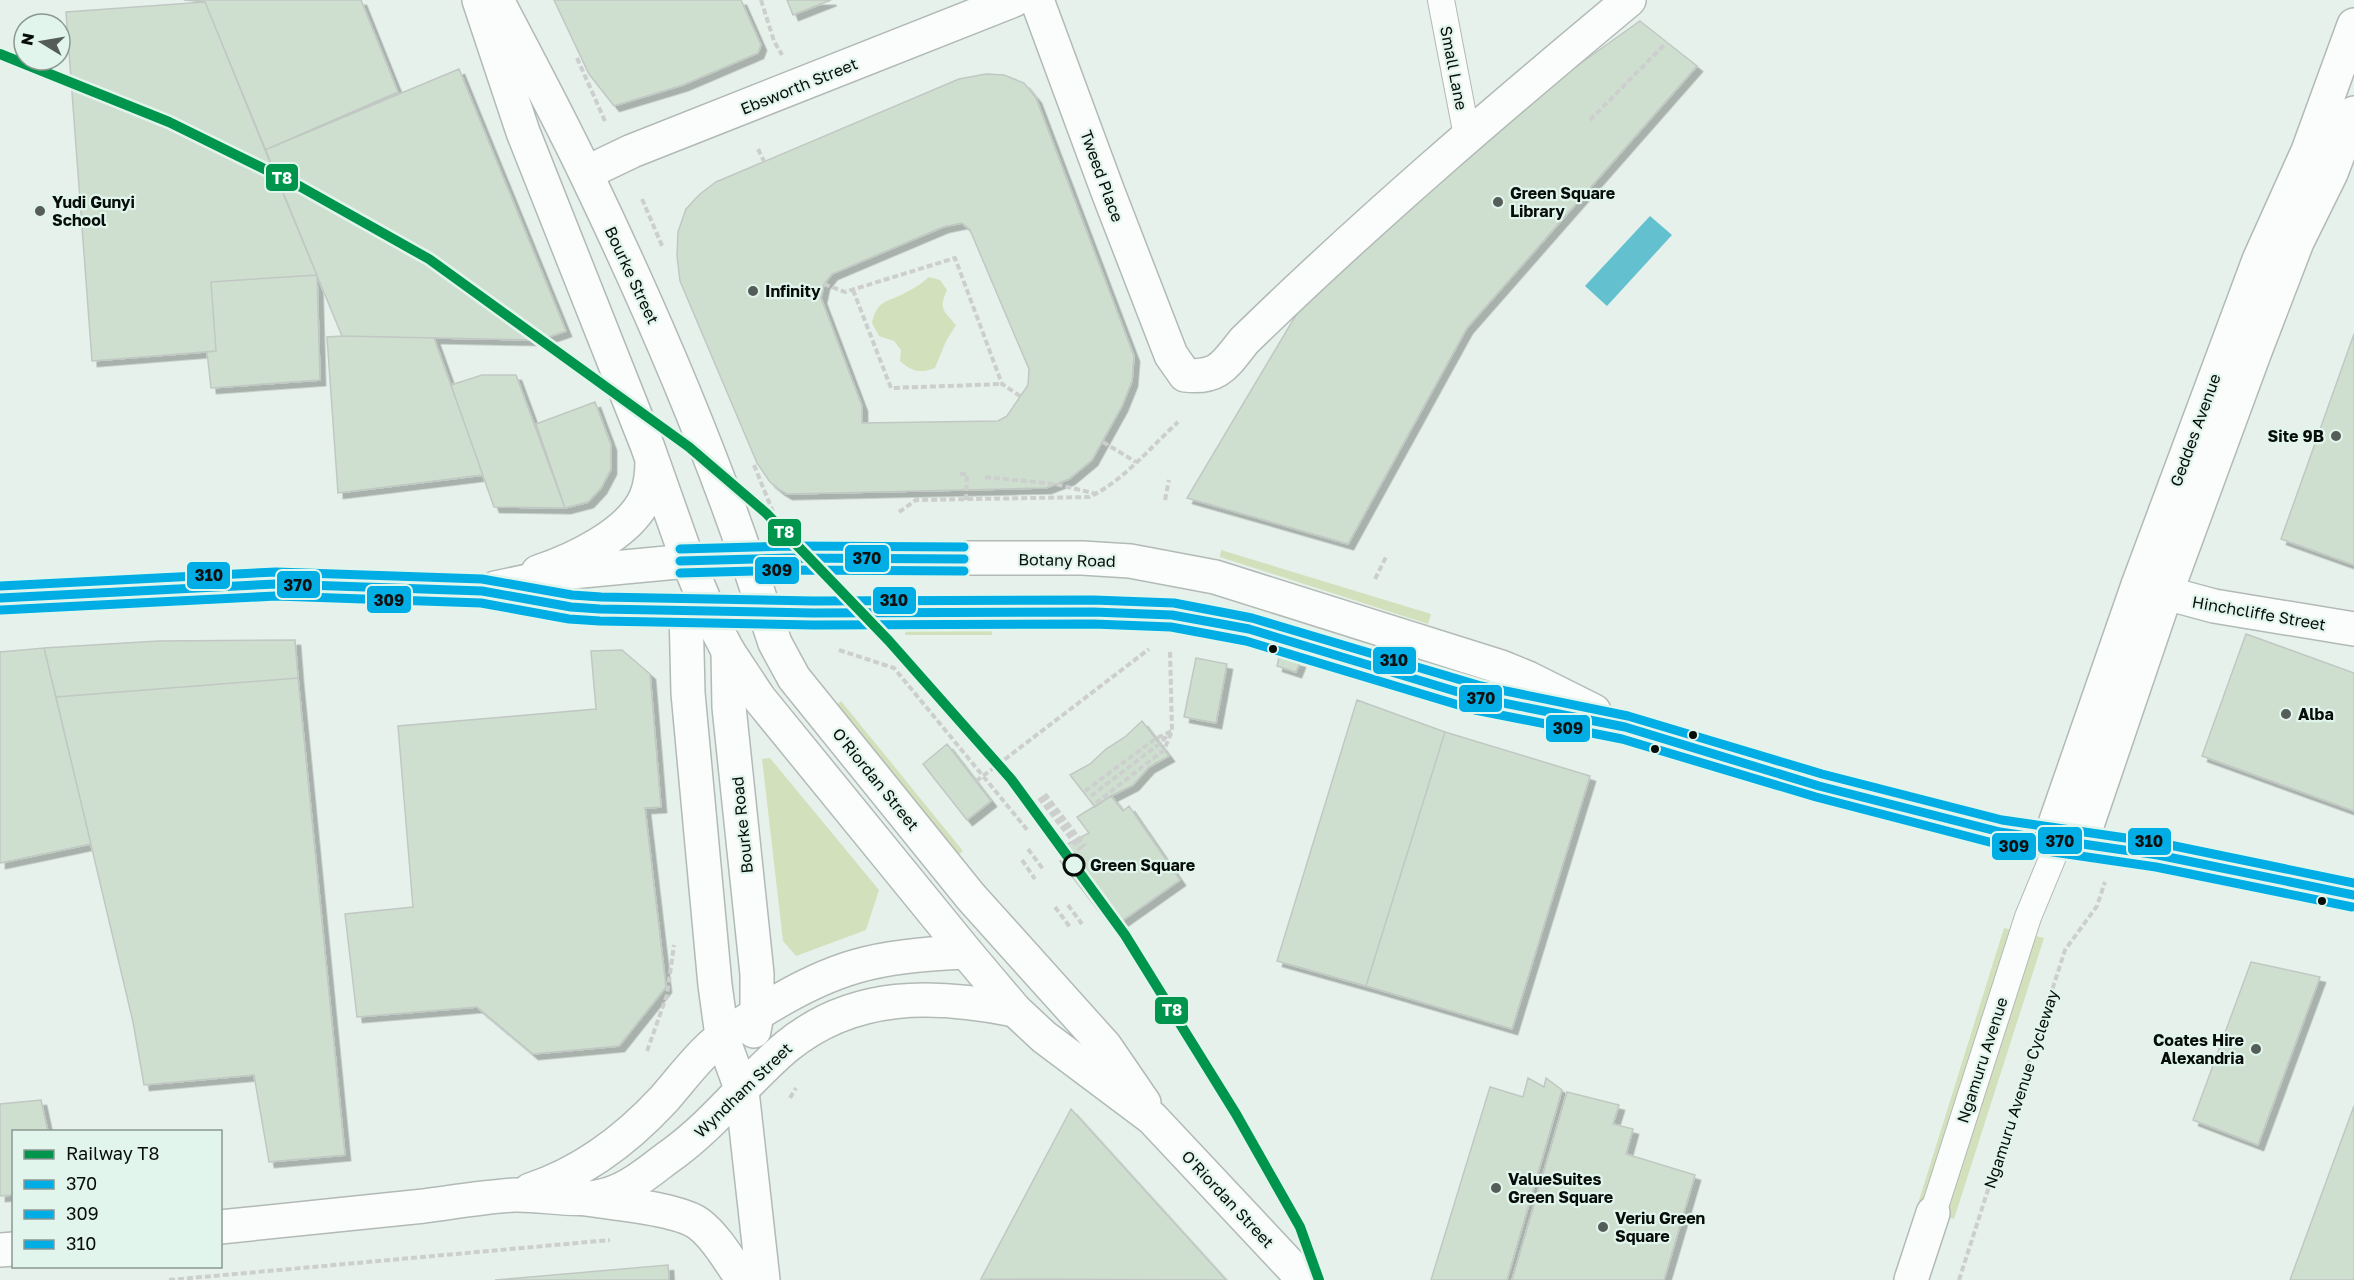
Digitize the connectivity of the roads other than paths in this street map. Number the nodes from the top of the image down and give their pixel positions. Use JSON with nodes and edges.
{"nodes":[{"id":1,"x":479,"y":0,"type":"edge"},
{"id":2,"x":497,"y":0,"type":"edge"},
{"id":3,"x":1014,"y":0,"type":"edge"},
{"id":4,"x":1037,"y":0,"type":"edge"},
{"id":5,"x":1441,"y":0,"type":"edge"},
{"id":6,"x":1629,"y":0,"type":"edge"},
{"id":7,"x":2354,"y":25,"type":"edge"},
{"id":8,"x":2354,"y":113,"type":"edge"},
{"id":9,"x":1467,"y":136,"type":"junction"},
{"id":10,"x":586,"y":173,"type":"junction"},
{"id":11,"x":652,"y":460,"type":"junction"},
{"id":12,"x":747,"y":559,"type":"junction"},
{"id":13,"x":688,"y":561,"type":"junction"},
{"id":14,"x":482,"y":591,"type":"junction"},
{"id":15,"x":2166,"y":593,"type":"junction"},
{"id":16,"x":0,"y":598,"type":"edge"},
{"id":17,"x":723,"y":611,"type":"junction"},
{"id":18,"x":2354,"y":629,"type":"edge"},
{"id":19,"x":728,"y":651,"type":"junction"},
{"id":20,"x":1625,"y":727,"type":"junction"},
{"id":21,"x":2063,"y":842,"type":"junction"},
{"id":22,"x":2354,"y":895,"type":"edge"},
{"id":23,"x":966,"y":952,"type":"junction"},
{"id":24,"x":1042,"y":978,"type":"junction"},
{"id":25,"x":1016,"y":1010,"type":"junction"},
{"id":26,"x":758,"y":1014,"type":"junction"},
{"id":27,"x":722,"y":1036,"type":"junction"},
{"id":28,"x":742,"y":1091,"type":"junction"},
{"id":29,"x":1152,"y":1118,"type":"junction"},
{"id":30,"x":514,"y":1195,"type":"junction"},
{"id":31,"x":579,"y":1198,"type":"junction"},
{"id":32,"x":1933,"y":1213,"type":"joint"},
{"id":33,"x":222,"y":1227,"type":"edge"},
{"id":34,"x":743,"y":1280,"type":"edge"},
{"id":35,"x":763,"y":1280,"type":"edge"},
{"id":36,"x":1304,"y":1280,"type":"edge"},
{"id":37,"x":1911,"y":1280,"type":"edge"}],
"edges":[{"from":1,"to":11,"type":"main road"},
{"from":2,"to":10,"type":"main road","name":"Bourke Street"},
{"from":3,"to":10,"type":"main road","name":"Ebsworth Street"},
{"from":4,"to":9,"type":"main road","name":"Tweed Place"},
{"from":5,"to":9,"type":"street","name":"Small Lane"},
{"from":6,"to":9,"type":"main road"},
{"from":7,"to":21,"type":"main road","name":"Geddes Avenue"},
{"from":8,"to":15,"type":"main road","name":"Geddes Avenue"},
{"from":10,"to":12,"type":"main road","name":"Bourke Street"},
{"from":11,"to":13,"type":"main road"},
{"from":11,"to":14,"type":"main road"},
{"from":12,"to":13,"type":"main road","name":"Botany Road"},
{"from":12,"to":17,"type":"main road","name":"O'Riordan Street"},
{"from":12,"to":20,"type":"main road","name":"Botany Road"},
{"from":13,"to":14,"type":"main road","name":"Botany Road"},
{"from":13,"to":17,"type":"main road","name":"Bourke Road"},
{"from":14,"to":16,"type":"main road","name":"Botany Road"},
{"from":14,"to":17,"type":"main road","name":"Botany Road"},
{"from":15,"to":18,"type":"main road","name":"Hinchcliffe Street"},
{"from":15,"to":21,"type":"main road","name":"Geddes Avenue"},
{"from":17,"to":19,"type":"main road","name":"Bourke Road"},
{"from":17,"to":20,"type":"main road","name":"Botany Road"},
{"from":17,"to":24,"type":"main road","name":"O'Riordan Street"},
{"from":17,"to":27,"type":"main road","name":"Bourke Road"},
{"from":19,"to":23,"type":"main road","name":"O'Riordan Street"},
{"from":19,"to":26,"type":"main road","name":"Bourke Road"},
{"from":20,"to":21,"type":"main road","name":"Botany Road"},
{"from":21,"to":22,"type":"main road","name":"Botany Road"},
{"from":21,"to":32,"type":"street","name":"Ngamuru Avenue"},
{"from":23,"to":24,"type":"main road","name":"O'Riordan Street"},
{"from":23,"to":25,"type":"main road","name":"O'Riordan Street"},
{"from":23,"to":26,"type":"main road","name":"Wyndham Street"},
{"from":24,"to":29,"type":"main road","name":"O'Riordan Street"},
{"from":25,"to":28,"type":"main road","name":"Wyndham Street"},
{"from":25,"to":29,"type":"main road","name":"O'Riordan Street"},
{"from":26,"to":27,"type":"main road","name":"Wyndham Street"},
{"from":26,"to":28,"type":"main road","name":"Bourke Road"},
{"from":27,"to":28,"type":"main road","name":"Bourke Road"},
{"from":27,"to":30,"type":"main road","name":"Wyndham Street"},
{"from":28,"to":31,"type":"main road","name":"Wyndham Street"},
{"from":28,"to":35,"type":"main road","name":"Bourke Road"},
{"from":29,"to":36,"type":"main road","name":"O'Riordan Street"},
{"from":30,"to":31,"type":"main road","name":"Wyndham Street"},
{"from":30,"to":33,"type":"main road","name":"Wyndham Street"},
{"from":31,"to":34,"type":"main road"},
{"from":32,"to":37,"type":"main road","name":"Ngamuru Avenue"}]}
